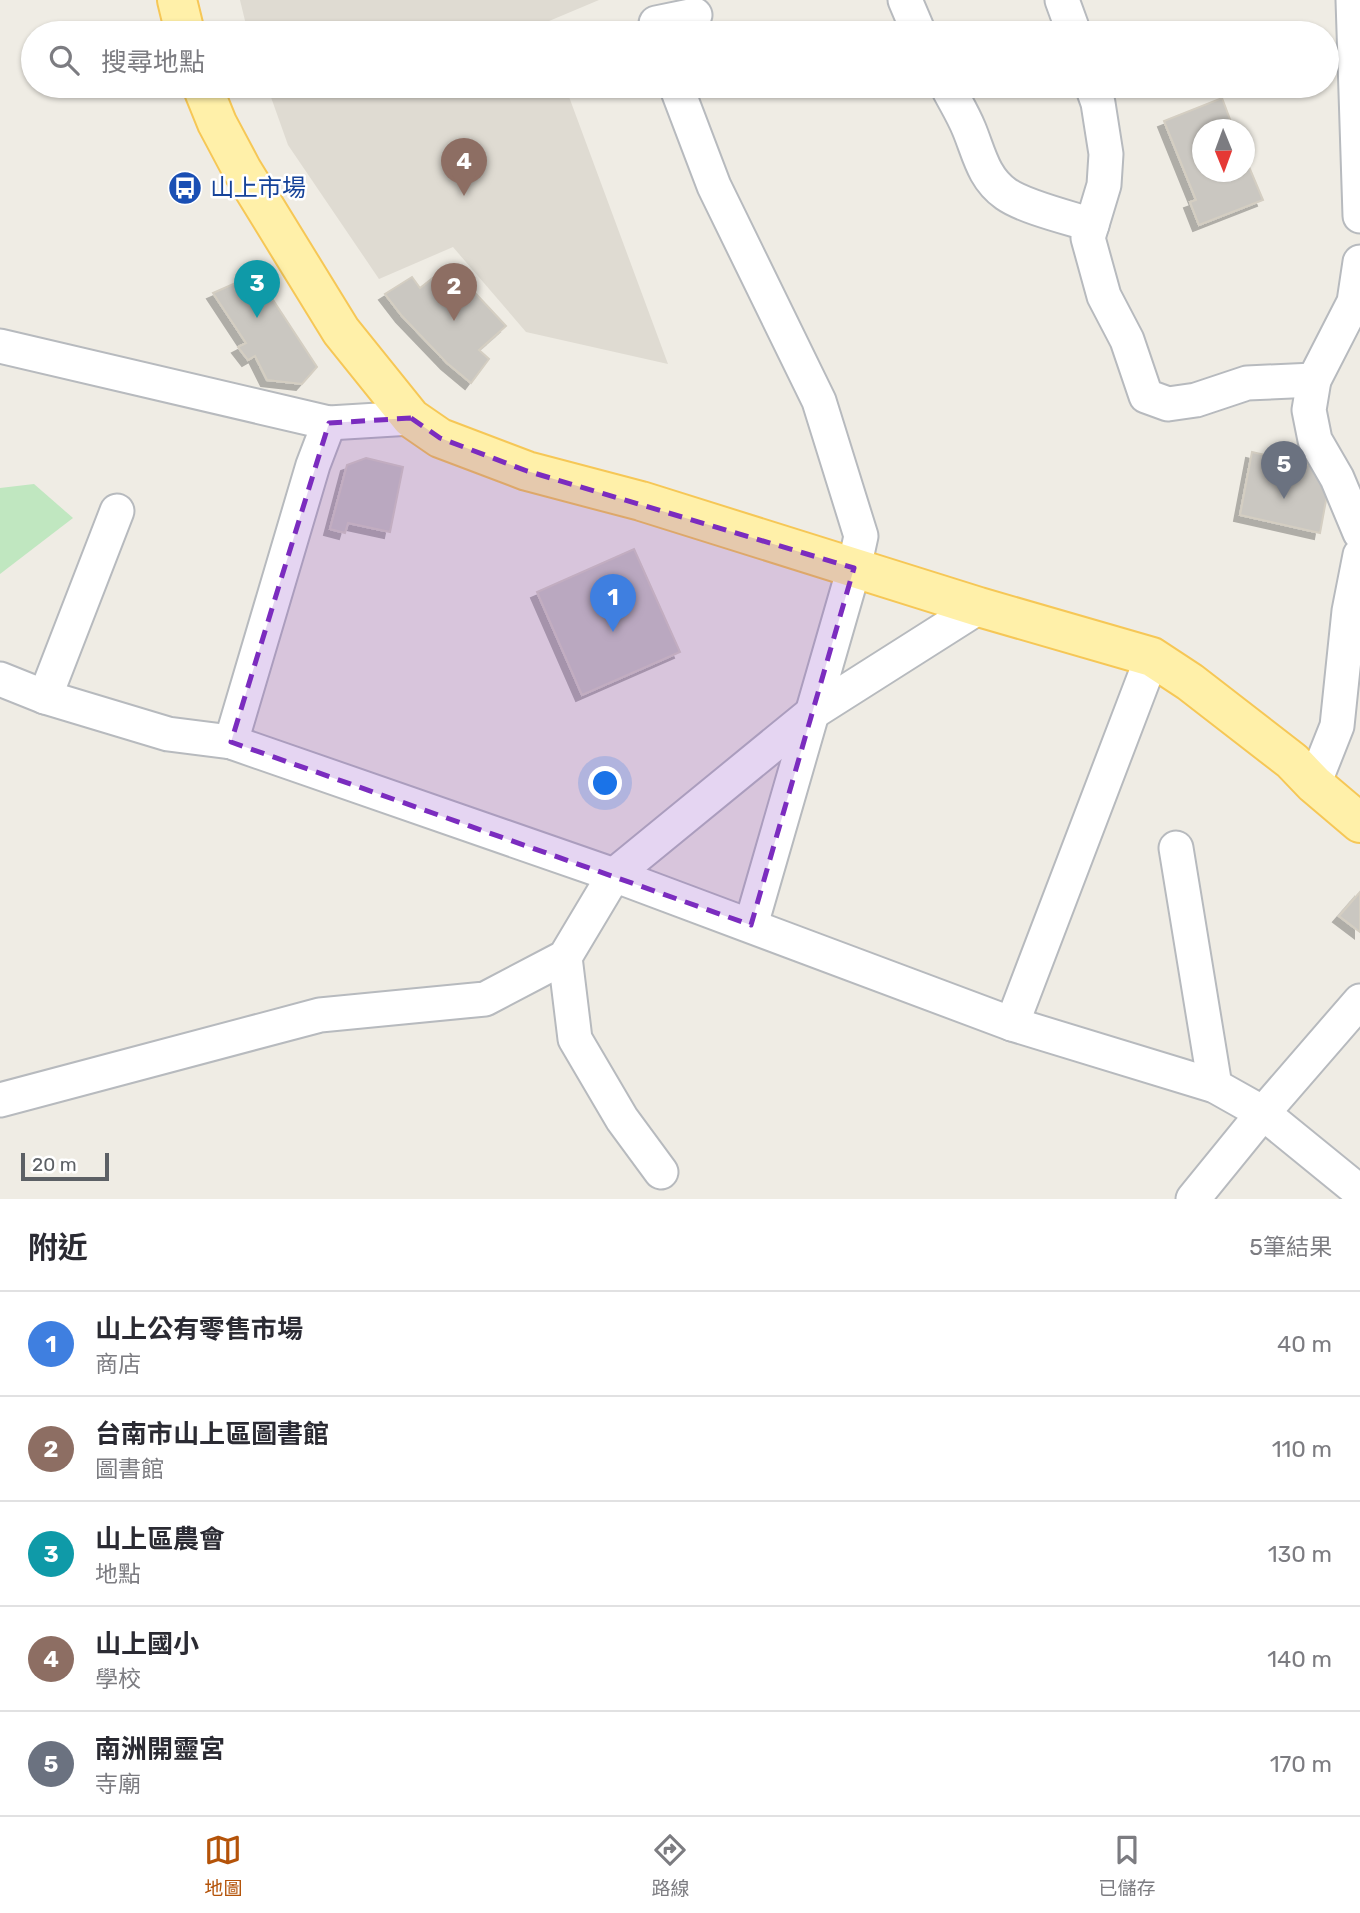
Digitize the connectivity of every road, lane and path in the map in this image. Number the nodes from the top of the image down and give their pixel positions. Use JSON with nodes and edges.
{"nodes":[{"id":1,"x":177,"y":0,"type":"edge"},
{"id":2,"x":905,"y":0,"type":"edge"},
{"id":3,"x":1062,"y":0,"type":"edge"},
{"id":4,"x":1355,"y":3,"type":"edge"},
{"id":5,"x":695,"y":15,"type":"dead end"},
{"id":6,"x":182,"y":21,"type":"edge"},
{"id":7,"x":666,"y":21,"type":"edge"},
{"id":8,"x":914,"y":21,"type":"edge"},
{"id":9,"x":1070,"y":21,"type":"edge"},
{"id":10,"x":207,"y":98,"type":"edge"},
{"id":11,"x":681,"y":98,"type":"edge"},
{"id":12,"x":953,"y":98,"type":"edge"},
{"id":13,"x":1096,"y":98,"type":"edge"},
{"id":14,"x":1360,"y":216,"type":"edge"},
{"id":15,"x":1093,"y":225,"type":"junction"},
{"id":16,"x":1360,"y":262,"type":"edge"},
{"id":17,"x":1357,"y":302,"type":"edge"},
{"id":18,"x":0,"y":346,"type":"edge"},
{"id":19,"x":1314,"y":380,"type":"junction"},
{"id":20,"x":411,"y":418,"type":"junction"},
{"id":21,"x":329,"y":423,"type":"junction"},
{"id":22,"x":117,"y":511,"type":"dead end"},
{"id":23,"x":1360,"y":533,"type":"edge"},
{"id":24,"x":1360,"y":555,"type":"edge"},
{"id":25,"x":854,"y":568,"type":"junction"},
{"id":26,"x":979,"y":607,"type":"junction"},
{"id":27,"x":1152,"y":657,"type":"junction"},
{"id":28,"x":0,"y":679,"type":"edge"},
{"id":29,"x":45,"y":697,"type":"junction"},
{"id":30,"x":812,"y":713,"type":"junction"},
{"id":31,"x":232,"y":742,"type":"junction"},
{"id":32,"x":1314,"y":784,"type":"junction"},
{"id":33,"x":1360,"y":822,"type":"edge"},
{"id":34,"x":1176,"y":848,"type":"dead end"},
{"id":35,"x":614,"y":875,"type":"junction"},
{"id":36,"x":751,"y":925,"type":"junction"},
{"id":37,"x":565,"y":957,"type":"junction"},
{"id":38,"x":1360,"y":1001,"type":"edge"},
{"id":39,"x":1012,"y":1024,"type":"junction"},
{"id":40,"x":1215,"y":1086,"type":"junction"},
{"id":41,"x":0,"y":1100,"type":"edge"},
{"id":42,"x":1264,"y":1113,"type":"junction"},
{"id":43,"x":661,"y":1172,"type":"dead end"},
{"id":44,"x":1360,"y":1192,"type":"edge"},
{"id":45,"x":1194,"y":1199,"type":"edge"}],
"edges":[{"from":1,"to":6,"type":"main road"},
{"from":2,"to":8,"type":"street"},
{"from":3,"to":9,"type":"street"},
{"from":4,"to":14,"type":"street"},
{"from":5,"to":7,"type":"street"},
{"from":10,"to":20,"type":"main road"},
{"from":11,"to":25,"type":"street"},
{"from":12,"to":15,"type":"street"},
{"from":13,"to":15,"type":"street"},
{"from":15,"to":19,"type":"street"},
{"from":16,"to":17,"type":"street"},
{"from":17,"to":19,"type":"street"},
{"from":18,"to":21,"type":"street"},
{"from":19,"to":23,"type":"street"},
{"from":20,"to":21,"type":"street"},
{"from":20,"to":25,"type":"main road"},
{"from":21,"to":31,"type":"street"},
{"from":22,"to":29,"type":"street"},
{"from":24,"to":32,"type":"street"},
{"from":25,"to":26,"type":"main road"},
{"from":25,"to":30,"type":"street"},
{"from":26,"to":27,"type":"main road"},
{"from":26,"to":30,"type":"street"},
{"from":27,"to":32,"type":"main road"},
{"from":27,"to":39,"type":"street"},
{"from":28,"to":29,"type":"street"},
{"from":29,"to":31,"type":"street"},
{"from":30,"to":35,"type":"street"},
{"from":30,"to":36,"type":"street"},
{"from":31,"to":35,"type":"street"},
{"from":32,"to":33,"type":"main road"},
{"from":34,"to":40,"type":"street"},
{"from":35,"to":36,"type":"street"},
{"from":35,"to":37,"type":"street"},
{"from":36,"to":39,"type":"street"},
{"from":37,"to":41,"type":"street"},
{"from":37,"to":43,"type":"street"},
{"from":38,"to":42,"type":"street"},
{"from":39,"to":40,"type":"street"},
{"from":40,"to":42,"type":"street"},
{"from":42,"to":44,"type":"street"},
{"from":42,"to":45,"type":"street"}]}
